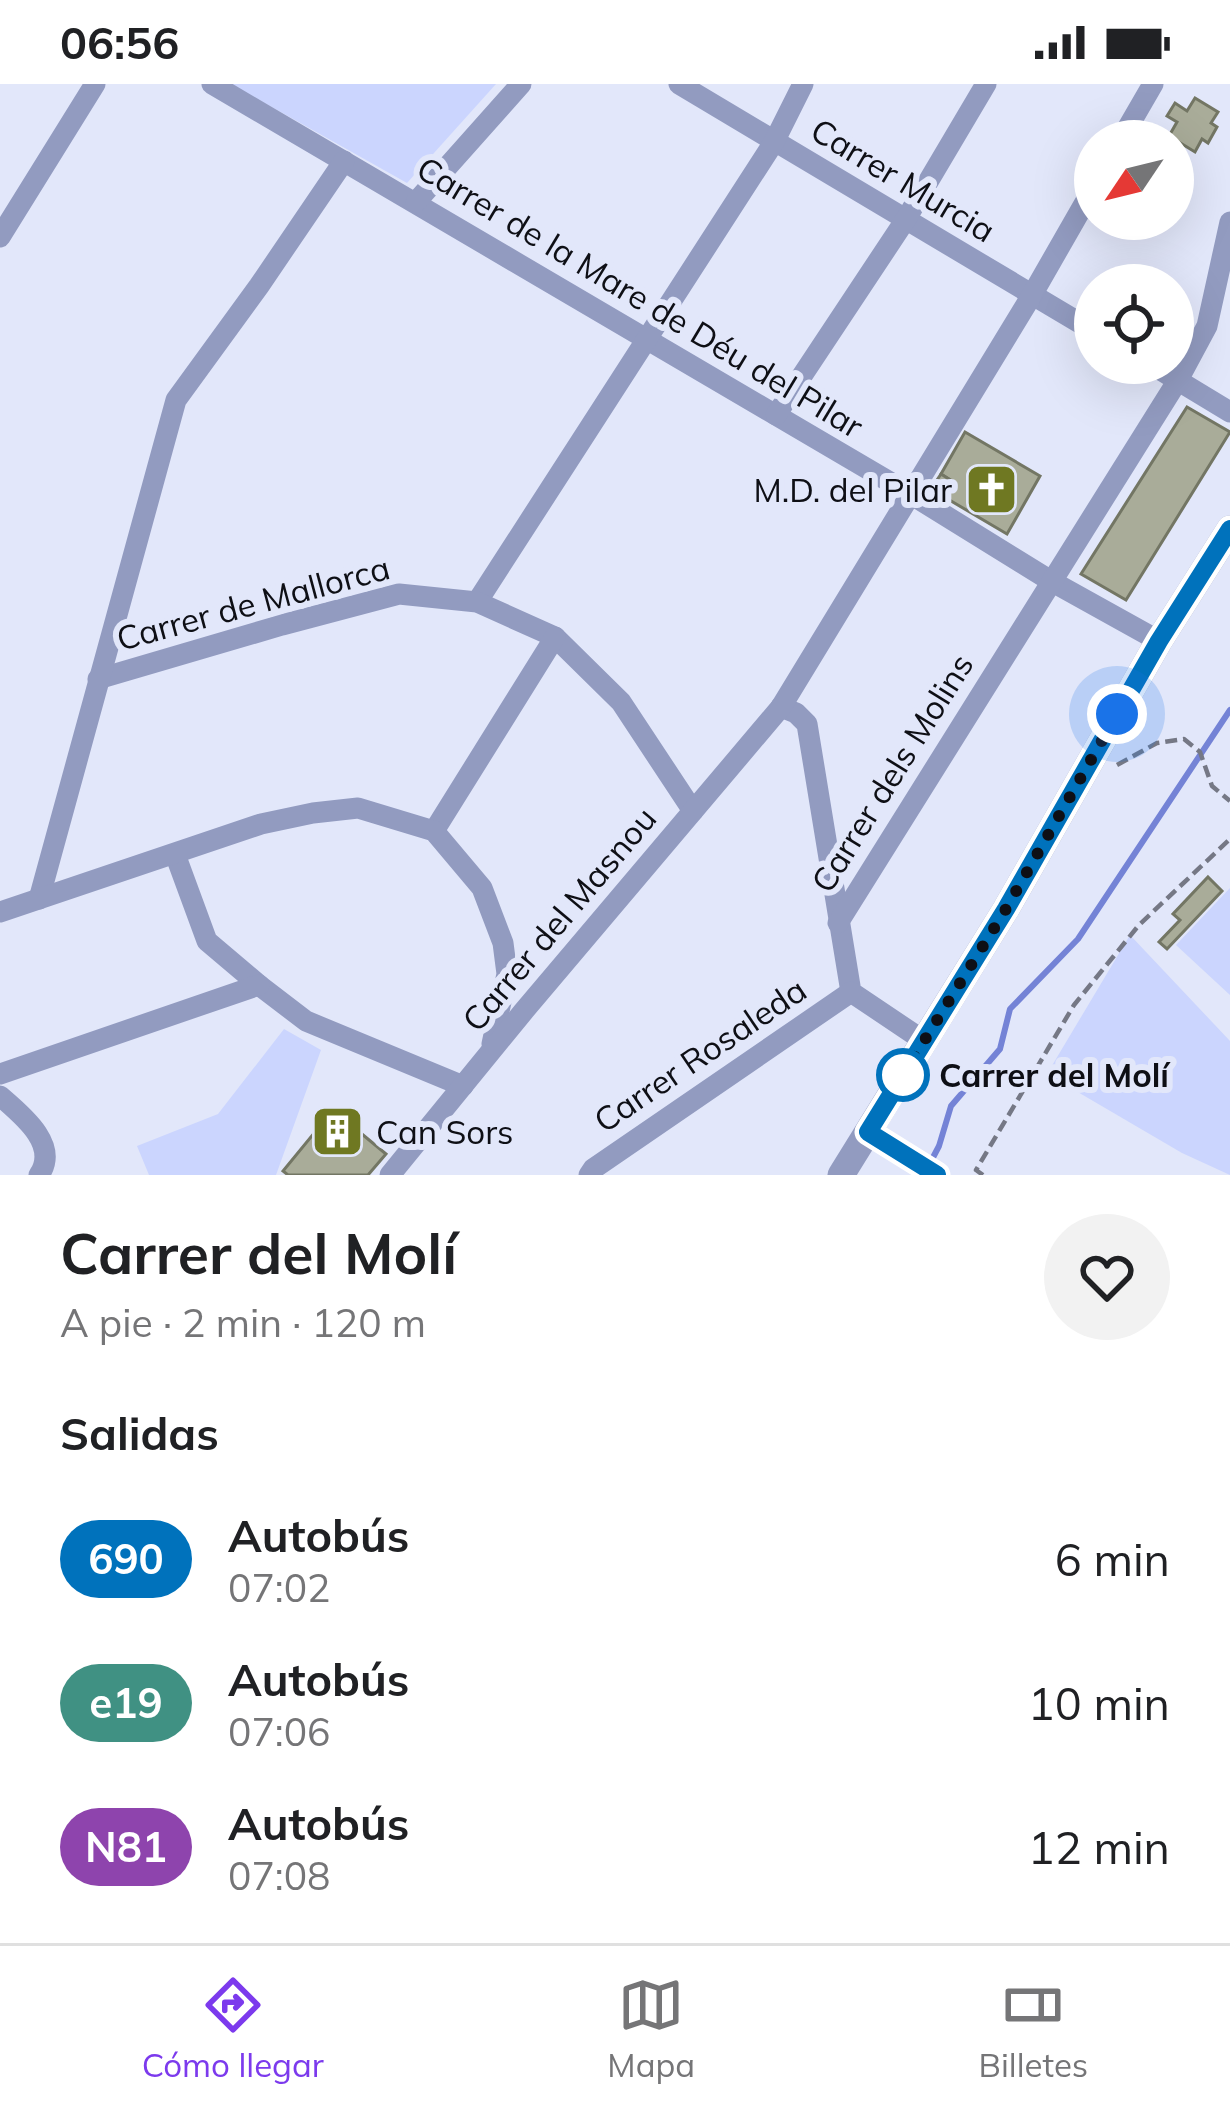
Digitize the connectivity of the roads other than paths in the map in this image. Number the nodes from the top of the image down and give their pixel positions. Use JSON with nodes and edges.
{"nodes":[{"id":1,"x":95,"y":84,"type":"edge"},
{"id":2,"x":212,"y":84,"type":"edge"},
{"id":3,"x":521,"y":84,"type":"edge"},
{"id":4,"x":679,"y":84,"type":"edge"},
{"id":5,"x":803,"y":84,"type":"edge"},
{"id":6,"x":986,"y":84,"type":"edge"},
{"id":7,"x":1153,"y":84,"type":"edge"},
{"id":8,"x":1132,"y":120,"type":"edge"},
{"id":9,"x":775,"y":142,"type":"junction"},
{"id":10,"x":344,"y":160,"type":"junction"},
{"id":11,"x":416,"y":202,"type":"junction"},
{"id":12,"x":906,"y":219,"type":"junction"},
{"id":13,"x":1074,"y":222,"type":"edge"},
{"id":14,"x":1230,"y":222,"type":"edge"},
{"id":15,"x":0,"y":237,"type":"edge"},
{"id":16,"x":1032,"y":295,"type":"junction"},
{"id":17,"x":1074,"y":320,"type":"edge"},
{"id":18,"x":646,"y":339,"type":"junction"},
{"id":19,"x":1194,"y":350,"type":"edge"},
{"id":20,"x":1175,"y":384,"type":"edge"},
{"id":21,"x":1184,"y":384,"type":"edge"},
{"id":22,"x":1230,"y":412,"type":"edge"},
{"id":23,"x":776,"y":415,"type":"junction"},
{"id":24,"x":912,"y":495,"type":"junction"},
{"id":25,"x":1230,"y":529,"type":"edge"},
{"id":26,"x":1051,"y":581,"type":"junction"},
{"id":27,"x":477,"y":602,"type":"junction"},
{"id":28,"x":555,"y":637,"type":"junction"},
{"id":29,"x":1159,"y":641,"type":"junction"},
{"id":30,"x":98,"y":679,"type":"junction"},
{"id":31,"x":782,"y":707,"type":"junction"},
{"id":32,"x":693,"y":811,"type":"junction"},
{"id":33,"x":434,"y":831,"type":"junction"},
{"id":34,"x":175,"y":854,"type":"junction"},
{"id":35,"x":39,"y":899,"type":"junction"},
{"id":36,"x":0,"y":912,"type":"edge"},
{"id":37,"x":838,"y":922,"type":"junction"},
{"id":38,"x":507,"y":974,"type":"junction"},
{"id":39,"x":549,"y":981,"type":"junction"},
{"id":40,"x":259,"y":985,"type":"junction"},
{"id":41,"x":851,"y":992,"type":"junction"},
{"id":42,"x":925,"y":1041,"type":"junction"},
{"id":43,"x":490,"y":1053,"type":"junction"},
{"id":44,"x":0,"y":1074,"type":"edge"},
{"id":45,"x":463,"y":1086,"type":"junction"},
{"id":46,"x":0,"y":1096,"type":"edge"},
{"id":47,"x":868,"y":1132,"type":"junction"},
{"id":48,"x":38,"y":1175,"type":"edge"},
{"id":49,"x":390,"y":1175,"type":"edge"},
{"id":50,"x":589,"y":1175,"type":"edge"},
{"id":51,"x":841,"y":1175,"type":"edge"},
{"id":52,"x":937,"y":1175,"type":"edge"}],
"edges":[{"from":1,"to":15,"type":"street"},
{"from":2,"to":10,"type":"street","name":"Carrer de la Mare de Déu del Pilar"},
{"from":3,"to":11,"type":"street"},
{"from":4,"to":9,"type":"street","name":"Carrer Murcia"},
{"from":5,"to":9,"type":"street"},
{"from":6,"to":12,"type":"street"},
{"from":7,"to":8,"type":"street"},
{"from":9,"to":12,"type":"street","name":"Carrer Murcia"},
{"from":9,"to":18,"type":"street"},
{"from":10,"to":11,"type":"street","name":"Carrer de la Mare de Déu del Pilar"},
{"from":10,"to":30,"type":"street"},
{"from":11,"to":18,"type":"street","name":"Carrer de la Mare de Déu del Pilar"},
{"from":12,"to":16,"type":"street","name":"Carrer Murcia"},
{"from":12,"to":23,"type":"street"},
{"from":13,"to":16,"type":"street","name":"Carrer del Masnou"},
{"from":14,"to":19,"type":"street","name":"Carrer dels Molins"},
{"from":16,"to":17,"type":"street","name":"Carrer Murcia"},
{"from":16,"to":24,"type":"street","name":"Carrer del Masnou"},
{"from":18,"to":23,"type":"street","name":"Carrer de la Mare de Déu del Pilar"},
{"from":18,"to":27,"type":"street"},
{"from":20,"to":26,"type":"street","name":"Carrer dels Molins"},
{"from":21,"to":22,"type":"street"},
{"from":23,"to":24,"type":"street","name":"Carrer de la Mare de Déu del Pilar"},
{"from":24,"to":26,"type":"street","name":"Carrer de la Mare de Déu del Pilar"},
{"from":24,"to":31,"type":"street","name":"Carrer del Masnou"},
{"from":25,"to":29,"type":"street"},
{"from":26,"to":29,"type":"street","name":"Carrer de la Mare de Déu del Pilar"},
{"from":26,"to":37,"type":"street","name":"Carrer dels Molins"},
{"from":27,"to":28,"type":"street","name":"Carrer de Mallorca"},
{"from":27,"to":30,"type":"street","name":"Carrer de Mallorca"},
{"from":28,"to":32,"type":"street","name":"Carrer de Mallorca"},
{"from":28,"to":33,"type":"street"},
{"from":29,"to":42,"type":"street"},
{"from":30,"to":35,"type":"street"},
{"from":31,"to":32,"type":"street","name":"Carrer del Masnou"},
{"from":31,"to":37,"type":"street"},
{"from":32,"to":39,"type":"street","name":"Carrer del Masnou"},
{"from":33,"to":34,"type":"street"},
{"from":33,"to":38,"type":"street"},
{"from":34,"to":35,"type":"street"},
{"from":34,"to":40,"type":"street"},
{"from":35,"to":36,"type":"street"},
{"from":37,"to":41,"type":"street"},
{"from":38,"to":39,"type":"street"},
{"from":38,"to":43,"type":"street"},
{"from":39,"to":43,"type":"street","name":"Carrer del Masnou"},
{"from":40,"to":44,"type":"street"},
{"from":40,"to":45,"type":"street"},
{"from":41,"to":42,"type":"street"},
{"from":41,"to":50,"type":"street","name":"Carrer Rosaleda"},
{"from":42,"to":47,"type":"street"},
{"from":43,"to":45,"type":"street","name":"Carrer del Masnou"},
{"from":45,"to":49,"type":"street","name":"Carrer del Masnou"},
{"from":46,"to":48,"type":"street"},
{"from":47,"to":51,"type":"street"},
{"from":47,"to":52,"type":"street"}]}
